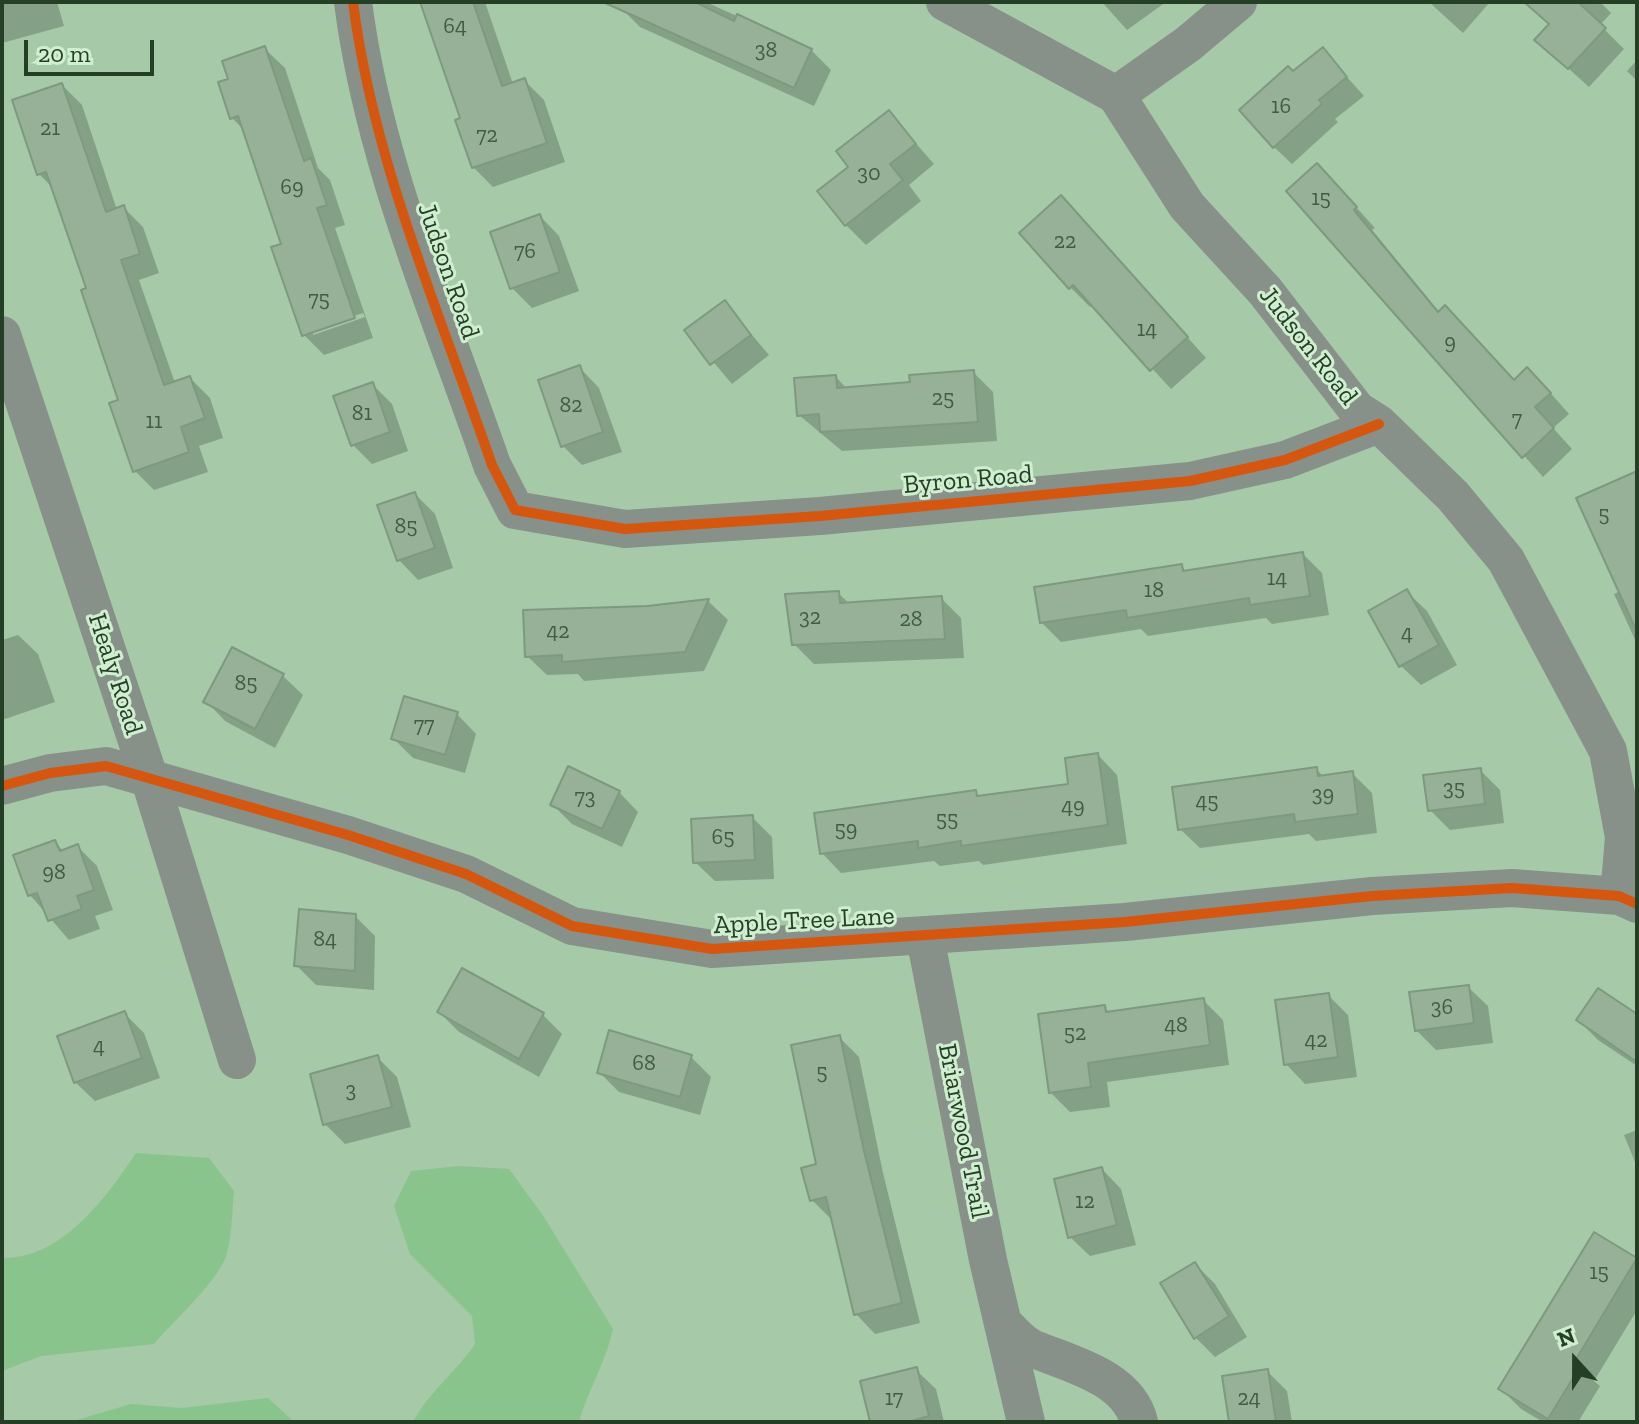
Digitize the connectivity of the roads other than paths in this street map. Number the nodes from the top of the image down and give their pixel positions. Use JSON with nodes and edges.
{"nodes":[{"id":1,"x":353,"y":2,"type":"edge"},
{"id":2,"x":945,"y":2,"type":"edge"},
{"id":3,"x":1238,"y":2,"type":"edge"},
{"id":4,"x":1116,"y":95,"type":"junction"},
{"id":5,"x":2,"y":335,"type":"edge"},
{"id":6,"x":1379,"y":424,"type":"junction"},
{"id":7,"x":553,"y":518,"type":"joint"},
{"id":8,"x":150,"y":780,"type":"junction"},
{"id":9,"x":2,"y":786,"type":"edge"},
{"id":10,"x":1628,"y":900,"type":"edge"},
{"id":11,"x":925,"y":937,"type":"junction"},
{"id":12,"x":237,"y":1060,"type":"dead end"},
{"id":13,"x":1005,"y":1325,"type":"junction"},
{"id":14,"x":1026,"y":1422,"type":"edge"},
{"id":15,"x":1139,"y":1422,"type":"edge"}],
"edges":[{"from":1,"to":7,"type":"street","name":"Judson Road"},
{"from":2,"to":4,"type":"street","name":"Judson Road"},
{"from":3,"to":4,"type":"street"},
{"from":4,"to":6,"type":"street","name":"Judson Road"},
{"from":5,"to":8,"type":"street","name":"Healy Road"},
{"from":6,"to":7,"type":"street","name":"Byron Road"},
{"from":6,"to":10,"type":"street","name":"Judson Road"},
{"from":8,"to":9,"type":"street","name":"Apple Tree Lane"},
{"from":8,"to":11,"type":"street","name":"Apple Tree Lane"},
{"from":8,"to":12,"type":"street","name":"Healy Road"},
{"from":10,"to":11,"type":"street","name":"Apple Tree Lane"},
{"from":11,"to":13,"type":"street","name":"Briarwood Trail"},
{"from":13,"to":14,"type":"street","name":"Briarwood Trail"},
{"from":13,"to":15,"type":"street"}]}
